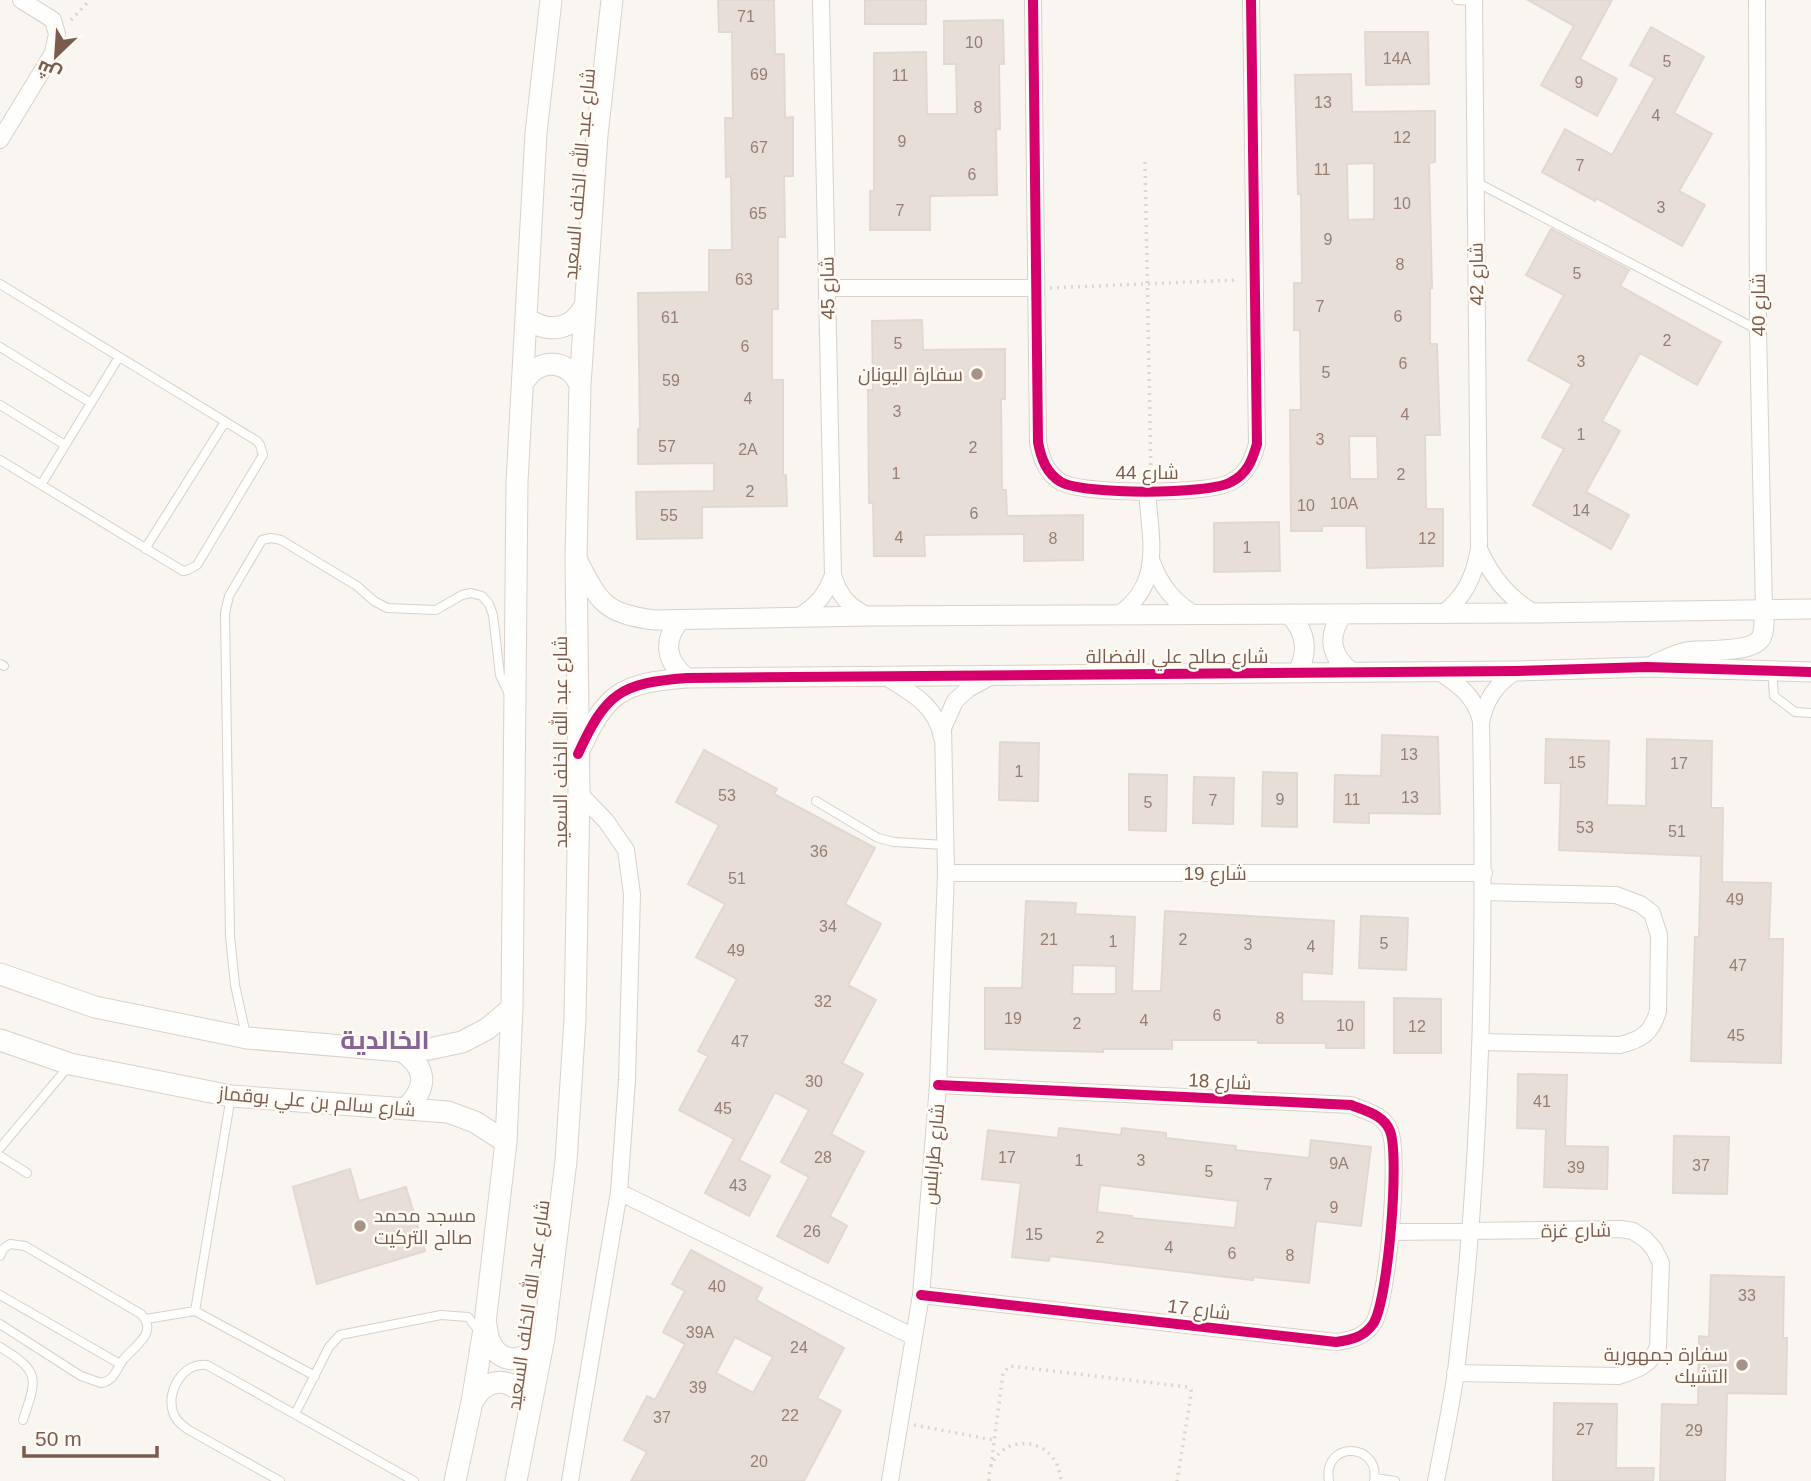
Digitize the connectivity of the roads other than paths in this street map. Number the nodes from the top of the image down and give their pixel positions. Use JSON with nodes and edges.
{"nodes":[{"id":1,"x":21,"y":0,"type":"edge"},
{"id":2,"x":551,"y":0,"type":"edge"},
{"id":3,"x":612,"y":0,"type":"edge"},
{"id":4,"x":821,"y":0,"type":"edge"},
{"id":5,"x":1033,"y":0,"type":"edge"},
{"id":6,"x":1251,"y":0,"type":"edge"},
{"id":7,"x":1457,"y":0,"type":"edge"},
{"id":8,"x":1474,"y":0,"type":"edge"},
{"id":9,"x":1757,"y":0,"type":"edge"},
{"id":10,"x":0,"y":140,"type":"edge"},
{"id":11,"x":1476,"y":182,"type":"junction"},
{"id":12,"x":0,"y":284,"type":"edge"},
{"id":13,"x":827,"y":288,"type":"junction"},
{"id":14,"x":1036,"y":288,"type":"junction"},
{"id":15,"x":585,"y":306,"type":"junction"},
{"id":16,"x":527,"y":318,"type":"junction"},
{"id":17,"x":1758,"y":330,"type":"junction"},
{"id":18,"x":0,"y":347,"type":"edge"},
{"id":19,"x":119,"y":357,"type":"junction"},
{"id":20,"x":524,"y":381,"type":"junction"},
{"id":21,"x":580,"y":385,"type":"junction"},
{"id":22,"x":91,"y":403,"type":"junction"},
{"id":23,"x":0,"y":405,"type":"edge"},
{"id":24,"x":225,"y":422,"type":"junction"},
{"id":25,"x":65,"y":445,"type":"junction"},
{"id":26,"x":0,"y":460,"type":"edge"},
{"id":27,"x":41,"y":485,"type":"junction"},
{"id":28,"x":1150,"y":491,"type":"junction"},
{"id":29,"x":145,"y":549,"type":"junction"},
{"id":30,"x":1479,"y":549,"type":"junction"},
{"id":31,"x":576,"y":557,"type":"junction"},
{"id":32,"x":1152,"y":562,"type":"junction"},
{"id":33,"x":833,"y":575,"type":"junction"},
{"id":34,"x":1811,"y":609,"type":"edge"},
{"id":35,"x":1764,"y":611,"type":"junction"},
{"id":36,"x":1535,"y":613,"type":"junction"},
{"id":37,"x":1119,"y":614,"type":"junction"},
{"id":38,"x":1194,"y":614,"type":"junction"},
{"id":39,"x":1289,"y":614,"type":"junction"},
{"id":40,"x":1343,"y":614,"type":"junction"},
{"id":41,"x":1442,"y":614,"type":"junction"},
{"id":42,"x":869,"y":616,"type":"junction"},
{"id":43,"x":798,"y":617,"type":"junction"},
{"id":44,"x":680,"y":620,"type":"junction"},
{"id":45,"x":1647,"y":667,"type":"junction"},
{"id":46,"x":1772,"y":669,"type":"junction"},
{"id":47,"x":1438,"y":671,"type":"junction"},
{"id":48,"x":1516,"y":671,"type":"junction"},
{"id":49,"x":1298,"y":672,"type":"junction"},
{"id":50,"x":1351,"y":672,"type":"junction"},
{"id":51,"x":1811,"y":672,"type":"edge"},
{"id":52,"x":996,"y":674,"type":"junction"},
{"id":53,"x":882,"y":675,"type":"junction"},
{"id":54,"x":687,"y":678,"type":"junction"},
{"id":55,"x":513,"y":704,"type":"junction"},
{"id":56,"x":1811,"y":713,"type":"edge"},
{"id":57,"x":1482,"y":723,"type":"junction"},
{"id":58,"x":942,"y":740,"type":"junction"},
{"id":59,"x":578,"y":754,"type":"junction"},
{"id":60,"x":579,"y":793,"type":"junction"},
{"id":61,"x":816,"y":801,"type":"dead end"},
{"id":62,"x":944,"y":845,"type":"junction"},
{"id":63,"x":946,"y":873,"type":"junction"},
{"id":64,"x":1484,"y":873,"type":"junction"},
{"id":65,"x":1484,"y":892,"type":"junction"},
{"id":66,"x":0,"y":974,"type":"edge"},
{"id":67,"x":512,"y":1008,"type":"junction"},
{"id":68,"x":247,"y":1038,"type":"junction"},
{"id":69,"x":0,"y":1040,"type":"edge"},
{"id":70,"x":1481,"y":1042,"type":"junction"},
{"id":71,"x":402,"y":1051,"type":"junction"},
{"id":72,"x":70,"y":1064,"type":"junction"},
{"id":73,"x":938,"y":1085,"type":"junction"},
{"id":74,"x":231,"y":1096,"type":"junction"},
{"id":75,"x":406,"y":1108,"type":"junction"},
{"id":76,"x":506,"y":1142,"type":"junction"},
{"id":77,"x":0,"y":1148,"type":"edge"},
{"id":78,"x":0,"y":1156,"type":"edge"},
{"id":79,"x":27,"y":1173,"type":"dead end"},
{"id":80,"x":619,"y":1192,"type":"junction"},
{"id":81,"x":1392,"y":1231,"type":"junction"},
{"id":82,"x":1470,"y":1232,"type":"junction"},
{"id":83,"x":0,"y":1256,"type":"edge"},
{"id":84,"x":0,"y":1295,"type":"edge"},
{"id":85,"x":921,"y":1295,"type":"junction"},
{"id":86,"x":195,"y":1311,"type":"junction"},
{"id":87,"x":146,"y":1319,"type":"junction"},
{"id":88,"x":0,"y":1324,"type":"edge"},
{"id":89,"x":484,"y":1330,"type":"junction"},
{"id":90,"x":914,"y":1337,"type":"junction"},
{"id":91,"x":544,"y":1338,"type":"junction"},
{"id":92,"x":0,"y":1347,"type":"edge"},
{"id":93,"x":120,"y":1364,"type":"junction"},
{"id":94,"x":1455,"y":1373,"type":"junction"},
{"id":95,"x":315,"y":1376,"type":"junction"},
{"id":96,"x":472,"y":1402,"type":"junction"},
{"id":97,"x":295,"y":1414,"type":"junction"},
{"id":98,"x":23,"y":1420,"type":"dead end"},
{"id":99,"x":529,"y":1420,"type":"junction"},
{"id":100,"x":408,"y":1480,"type":"edge"},
{"id":101,"x":1375,"y":1480,"type":"edge"},
{"id":102,"x":280,"y":1481,"type":"edge"},
{"id":103,"x":454,"y":1481,"type":"edge"},
{"id":104,"x":516,"y":1481,"type":"edge"},
{"id":105,"x":570,"y":1481,"type":"edge"},
{"id":106,"x":890,"y":1481,"type":"edge"},
{"id":107,"x":1329,"y":1481,"type":"edge"},
{"id":108,"x":1395,"y":1481,"type":"edge"},
{"id":109,"x":1436,"y":1481,"type":"edge"}],
"edges":[{"from":1,"to":10,"type":"street"},
{"from":2,"to":16,"type":"main road","name":"شارع عبد الله الخلف السعيد"},
{"from":3,"to":15,"type":"main road","name":"شارع عبد الله الخلف السعيد"},
{"from":4,"to":13,"type":"street","name":"شارع 45"},
{"from":5,"to":14,"type":"street","name":"شارع 44"},
{"from":6,"to":28,"type":"street","name":"شارع 44"},
{"from":7,"to":8,"type":"lane"},
{"from":8,"to":11,"type":"street","name":"شارع 42"},
{"from":9,"to":17,"type":"street","name":"شارع 40"},
{"from":11,"to":17,"type":"lane"},
{"from":11,"to":30,"type":"street","name":"شارع 42"},
{"from":12,"to":19,"type":"lane"},
{"from":13,"to":14,"type":"street"},
{"from":13,"to":33,"type":"street","name":"شارع 45"},
{"from":14,"to":28,"type":"street","name":"شارع 44"},
{"from":15,"to":16,"type":"main road"},
{"from":15,"to":21,"type":"main road","name":"شارع عبد الله الخلف السعيد"},
{"from":16,"to":20,"type":"main road","name":"شارع عبد الله الخلف السعيد"},
{"from":17,"to":35,"type":"street","name":"شارع 40"},
{"from":18,"to":22,"type":"lane"},
{"from":19,"to":22,"type":"lane"},
{"from":19,"to":24,"type":"lane"},
{"from":20,"to":21,"type":"main road"},
{"from":20,"to":55,"type":"main road","name":"شارع عبد الله الخلف السعيد"},
{"from":21,"to":31,"type":"main road","name":"شارع عبد الله الخلف السعيد"},
{"from":22,"to":25,"type":"lane"},
{"from":23,"to":25,"type":"lane"},
{"from":24,"to":29,"type":"lane"},
{"from":24,"to":29,"type":"lane"},
{"from":25,"to":27,"type":"lane"},
{"from":26,"to":27,"type":"lane"},
{"from":27,"to":29,"type":"lane"},
{"from":28,"to":32,"type":"street","name":"شارع 44"},
{"from":30,"to":36,"type":"street","name":"شارع 42"},
{"from":30,"to":41,"type":"street","name":"شارع 42"},
{"from":31,"to":44,"type":"street"},
{"from":31,"to":59,"type":"main road","name":"شارع عبد الله الخلف السعيد"},
{"from":32,"to":37,"type":"street","name":"شارع 44"},
{"from":32,"to":38,"type":"street","name":"شارع 44"},
{"from":33,"to":42,"type":"street","name":"شارع 45"},
{"from":33,"to":43,"type":"street"},
{"from":34,"to":35,"type":"street"},
{"from":35,"to":36,"type":"street"},
{"from":35,"to":45,"type":"street"},
{"from":36,"to":41,"type":"street"},
{"from":37,"to":38,"type":"street"},
{"from":37,"to":42,"type":"street"},
{"from":38,"to":39,"type":"street"},
{"from":39,"to":40,"type":"street"},
{"from":39,"to":49,"type":"street"},
{"from":40,"to":41,"type":"street"},
{"from":40,"to":50,"type":"street"},
{"from":42,"to":43,"type":"street"},
{"from":43,"to":44,"type":"street"},
{"from":44,"to":54,"type":"street"},
{"from":45,"to":46,"type":"street","name":"شارع صالح علي الفضالة"},
{"from":45,"to":48,"type":"street","name":"شارع صالح علي الفضالة"},
{"from":46,"to":51,"type":"street","name":"شارع صالح علي الفضالة"},
{"from":46,"to":56,"type":"lane"},
{"from":47,"to":48,"type":"street","name":"شارع صالح علي الفضالة"},
{"from":47,"to":50,"type":"street","name":"شارع صالح علي الفضالة"},
{"from":47,"to":57,"type":"street"},
{"from":48,"to":57,"type":"street"},
{"from":49,"to":50,"type":"street","name":"شارع صالح علي الفضالة"},
{"from":49,"to":52,"type":"street","name":"شارع صالح علي الفضالة"},
{"from":52,"to":53,"type":"street","name":"شارع صالح علي الفضالة"},
{"from":52,"to":58,"type":"street","name":"شارع طرابلس"},
{"from":53,"to":54,"type":"street","name":"شارع صالح علي الفضالة"},
{"from":53,"to":58,"type":"street","name":"شارع طرابلس"},
{"from":54,"to":59,"type":"street","name":"شارع صالح علي الفضالة"},
{"from":55,"to":67,"type":"main road","name":"شارع عبد الله الخلف السعيد"},
{"from":55,"to":68,"type":"lane"},
{"from":57,"to":64,"type":"street"},
{"from":58,"to":62,"type":"street","name":"شارع طرابلس"},
{"from":59,"to":60,"type":"main road","name":"شارع عبد الله الخلف السعيد"},
{"from":60,"to":80,"type":"street","name":"شارع عبد الله الخلف السعيد"},
{"from":60,"to":91,"type":"main road","name":"شارع عبد الله الخلف السعيد"},
{"from":61,"to":62,"type":"lane"},
{"from":62,"to":63,"type":"street","name":"شارع طرابلس"},
{"from":63,"to":64,"type":"street","name":"شارع 19"},
{"from":63,"to":73,"type":"street","name":"شارع طرابلس"},
{"from":64,"to":65,"type":"street"},
{"from":65,"to":70,"type":"street"},
{"from":65,"to":70,"type":"street"},
{"from":66,"to":68,"type":"main road"},
{"from":67,"to":71,"type":"main road"},
{"from":67,"to":76,"type":"main road","name":"شارع عبد الله الخلف السعيد"},
{"from":68,"to":71,"type":"main road"},
{"from":69,"to":72,"type":"main road","name":"شارع سالم بن علي بوقماز"},
{"from":70,"to":82,"type":"street"},
{"from":71,"to":75,"type":"main road"},
{"from":72,"to":74,"type":"main road","name":"شارع سالم بن علي بوقماز"},
{"from":72,"to":77,"type":"lane"},
{"from":73,"to":81,"type":"street","name":"شارع 18"},
{"from":73,"to":85,"type":"street","name":"شارع طرابلس"},
{"from":74,"to":75,"type":"main road","name":"شارع سالم بن علي بوقماز"},
{"from":74,"to":86,"type":"lane"},
{"from":75,"to":76,"type":"main road","name":"شارع سالم بن علي بوقماز"},
{"from":76,"to":89,"type":"main road","name":"شارع عبد الله الخلف السعيد"},
{"from":78,"to":79,"type":"lane"},
{"from":80,"to":90,"type":"street"},
{"from":80,"to":105,"type":"street","name":"شارع عبد الله الخلف السعيد"},
{"from":81,"to":82,"type":"street"},
{"from":81,"to":85,"type":"street","name":"شارع 17"},
{"from":82,"to":94,"type":"street"},
{"from":82,"to":94,"type":"street","name":"شارع غزة"},
{"from":83,"to":87,"type":"lane"},
{"from":84,"to":93,"type":"lane"},
{"from":85,"to":90,"type":"street","name":"شارع طرابلس"},
{"from":86,"to":87,"type":"lane"},
{"from":86,"to":95,"type":"lane"},
{"from":87,"to":93,"type":"lane"},
{"from":88,"to":93,"type":"lane"},
{"from":89,"to":91,"type":"main road"},
{"from":89,"to":95,"type":"lane"},
{"from":89,"to":96,"type":"main road","name":"شارع عبد الله الخلف السعيد"},
{"from":90,"to":106,"type":"street","name":"شارع طرابلس"},
{"from":91,"to":99,"type":"main road","name":"شارع عبد الله الخلف السعيد"},
{"from":92,"to":98,"type":"lane"},
{"from":94,"to":109,"type":"street"},
{"from":95,"to":97,"type":"lane"},
{"from":96,"to":99,"type":"main road"},
{"from":96,"to":103,"type":"main road","name":"شارع عبد الله الخلف السعيد"},
{"from":97,"to":100,"type":"lane"},
{"from":97,"to":102,"type":"lane"},
{"from":99,"to":104,"type":"main road","name":"شارع عبد الله الخلف السعيد"},
{"from":101,"to":107,"type":"lane"},
{"from":101,"to":108,"type":"lane"}]}
